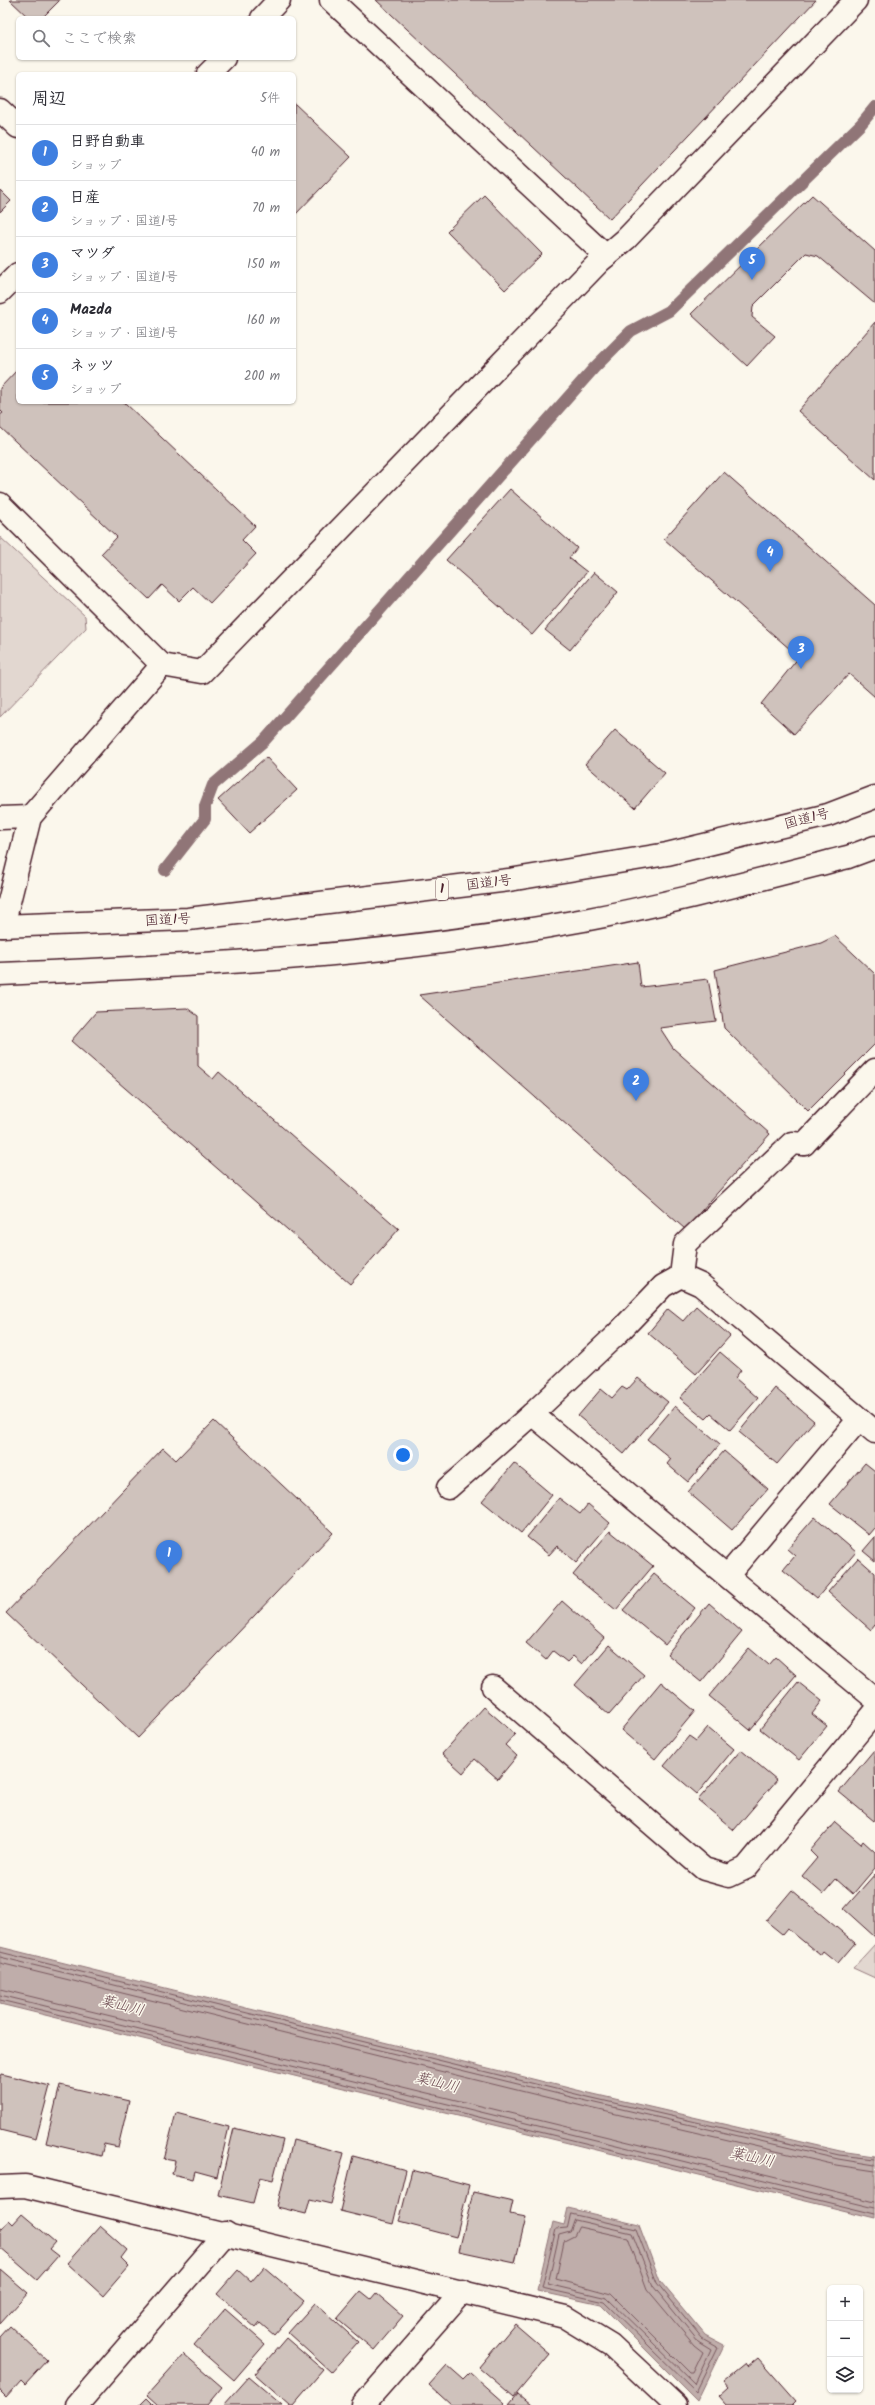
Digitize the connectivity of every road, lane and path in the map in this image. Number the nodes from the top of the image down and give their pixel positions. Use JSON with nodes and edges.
{"nodes":[{"id":1,"x":279,"y":0,"type":"edge"},
{"id":2,"x":331,"y":0,"type":"edge"},
{"id":3,"x":856,"y":0,"type":"edge"},
{"id":4,"x":264,"y":16,"type":"edge"},
{"id":5,"x":222,"y":60,"type":"edge"},
{"id":6,"x":210,"y":72,"type":"edge"},
{"id":7,"x":0,"y":110,"type":"edge"},
{"id":8,"x":16,"y":125,"type":"edge"},
{"id":9,"x":606,"y":256,"type":"junction"},
{"id":10,"x":16,"y":276,"type":"edge"},
{"id":11,"x":0,"y":292,"type":"edge"},
{"id":12,"x":0,"y":504,"type":"edge"},
{"id":13,"x":162,"y":665,"type":"junction"},
{"id":14,"x":875,"y":797,"type":"edge"},
{"id":15,"x":30,"y":817,"type":"junction"},
{"id":16,"x":0,"y":818,"type":"edge"},
{"id":17,"x":875,"y":847,"type":"edge"},
{"id":18,"x":2,"y":926,"type":"edge"},
{"id":19,"x":0,"y":974,"type":"edge"},
{"id":20,"x":875,"y":1070,"type":"edge"},
{"id":21,"x":681,"y":1276,"type":"junction"},
{"id":22,"x":532,"y":1414,"type":"junction"},
{"id":23,"x":867,"y":1426,"type":"edge"},
{"id":24,"x":448,"y":1488,"type":"dead end"},
{"id":25,"x":728,"y":1576,"type":"junction"},
{"id":26,"x":494,"y":1686,"type":"dead end"},
{"id":27,"x":875,"y":1699,"type":"edge"},
{"id":28,"x":875,"y":1712,"type":"edge"},
{"id":29,"x":0,"y":2187,"type":"edge"},
{"id":30,"x":226,"y":2233,"type":"junction"},
{"id":31,"x":463,"y":2291,"type":"junction"},
{"id":32,"x":670,"y":2403,"type":"edge"},
{"id":33,"x":77,"y":2405,"type":"edge"},
{"id":34,"x":362,"y":2405,"type":"edge"}],
"edges":[{"from":1,"to":4,"type":"main road"},
{"from":2,"to":9,"type":"main road"},
{"from":3,"to":9,"type":"main road"},
{"from":5,"to":6,"type":"main road"},
{"from":7,"to":8,"type":"main road"},
{"from":9,"to":13,"type":"main road"},
{"from":10,"to":11,"type":"main road"},
{"from":12,"to":13,"type":"main road"},
{"from":13,"to":15,"type":"main road"},
{"from":14,"to":18,"type":"main road","name":"国道1号","number":"1"},
{"from":15,"to":16,"type":"main road"},
{"from":15,"to":18,"type":"main road"},
{"from":17,"to":19,"type":"main road"},
{"from":20,"to":21,"type":"main road"},
{"from":21,"to":22,"type":"main road"},
{"from":21,"to":23,"type":"main road"},
{"from":22,"to":24,"type":"main road"},
{"from":22,"to":25,"type":"main road"},
{"from":23,"to":25,"type":"main road"},
{"from":25,"to":27,"type":"main road"},
{"from":26,"to":28,"type":"main road"},
{"from":29,"to":30,"type":"main road"},
{"from":30,"to":31,"type":"main road"},
{"from":30,"to":33,"type":"main road"},
{"from":31,"to":32,"type":"main road"},
{"from":31,"to":34,"type":"main road"}]}
